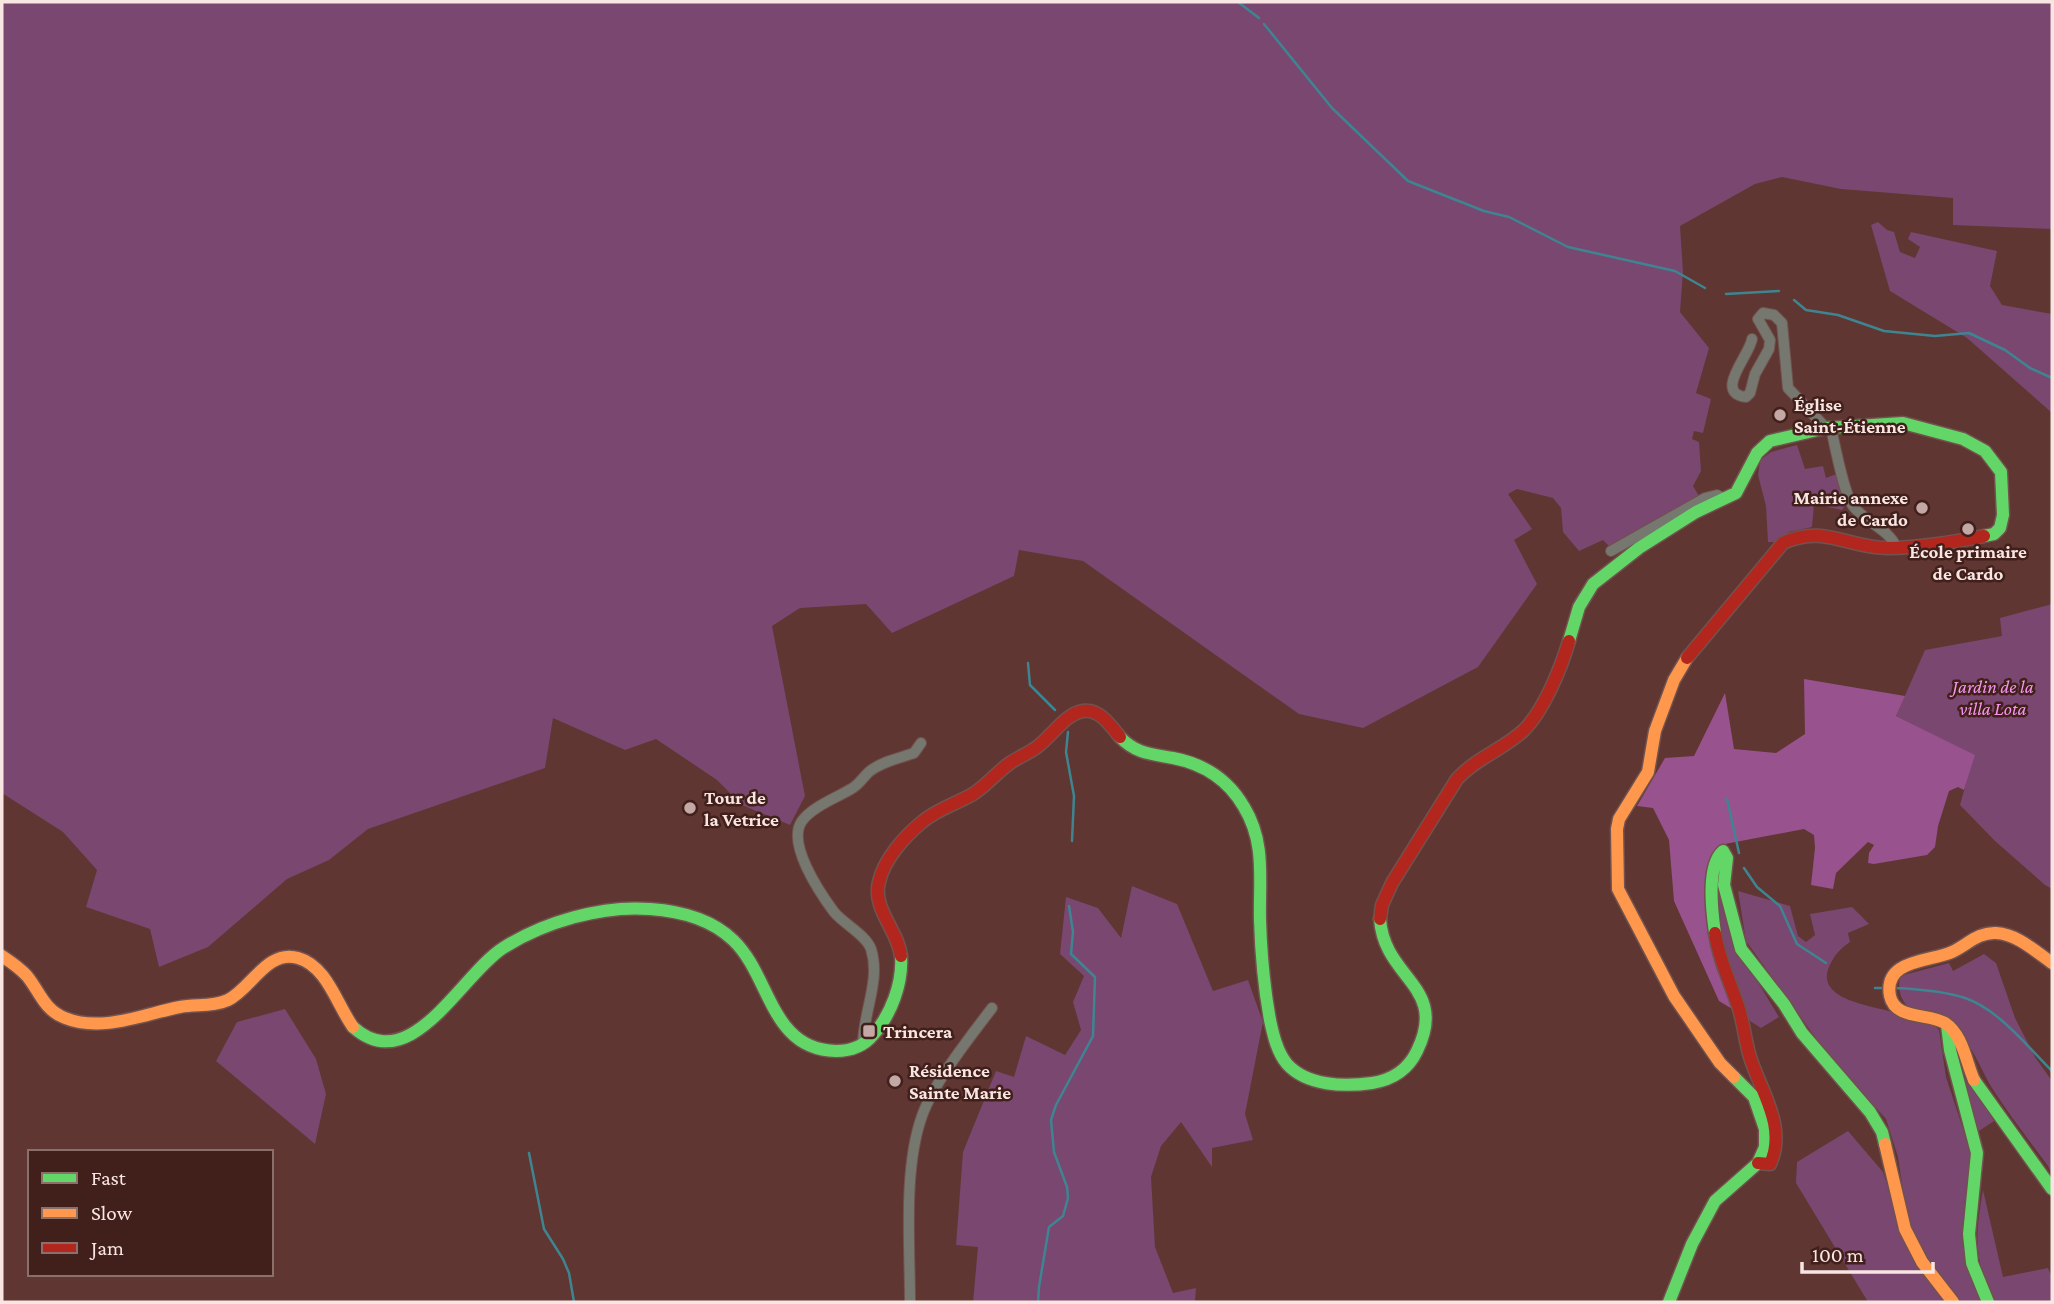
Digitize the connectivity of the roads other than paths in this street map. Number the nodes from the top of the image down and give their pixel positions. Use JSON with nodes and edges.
{"nodes":[{"id":1,"x":1752,"y":339,"type":"dead end"},
{"id":2,"x":1828,"y":428,"type":"junction"},
{"id":3,"x":1725,"y":499,"type":"junction"},
{"id":4,"x":1896,"y":547,"type":"junction"},
{"id":5,"x":1611,"y":551,"type":"dead end"},
{"id":6,"x":920,"y":743,"type":"dead end"},
{"id":7,"x":2,"y":956,"type":"edge"},
{"id":8,"x":2052,"y":963,"type":"edge"},
{"id":9,"x":992,"y":1008,"type":"dead end"},
{"id":10,"x":1947,"y":1025,"type":"junction"},
{"id":11,"x":863,"y":1044,"type":"junction"},
{"id":12,"x":1758,"y":1163,"type":"junction"},
{"id":13,"x":2052,"y":1189,"type":"edge"},
{"id":14,"x":910,"y":1302,"type":"edge"},
{"id":15,"x":1669,"y":1302,"type":"edge"},
{"id":16,"x":1953,"y":1302,"type":"edge"},
{"id":17,"x":1988,"y":1302,"type":"edge"}],
"edges":[{"from":1,"to":2,"type":"street"},
{"from":2,"to":3,"type":"street"},
{"from":2,"to":4,"type":"street"},
{"from":2,"to":4,"type":"street"},
{"from":3,"to":5,"type":"street"},
{"from":3,"to":11,"type":"street"},
{"from":4,"to":12,"type":"street"},
{"from":6,"to":11,"type":"street"},
{"from":7,"to":11,"type":"street"},
{"from":8,"to":10,"type":"street"},
{"from":9,"to":14,"type":"street"},
{"from":10,"to":13,"type":"street"},
{"from":10,"to":17,"type":"street"},
{"from":12,"to":15,"type":"street"},
{"from":12,"to":16,"type":"street"}]}
